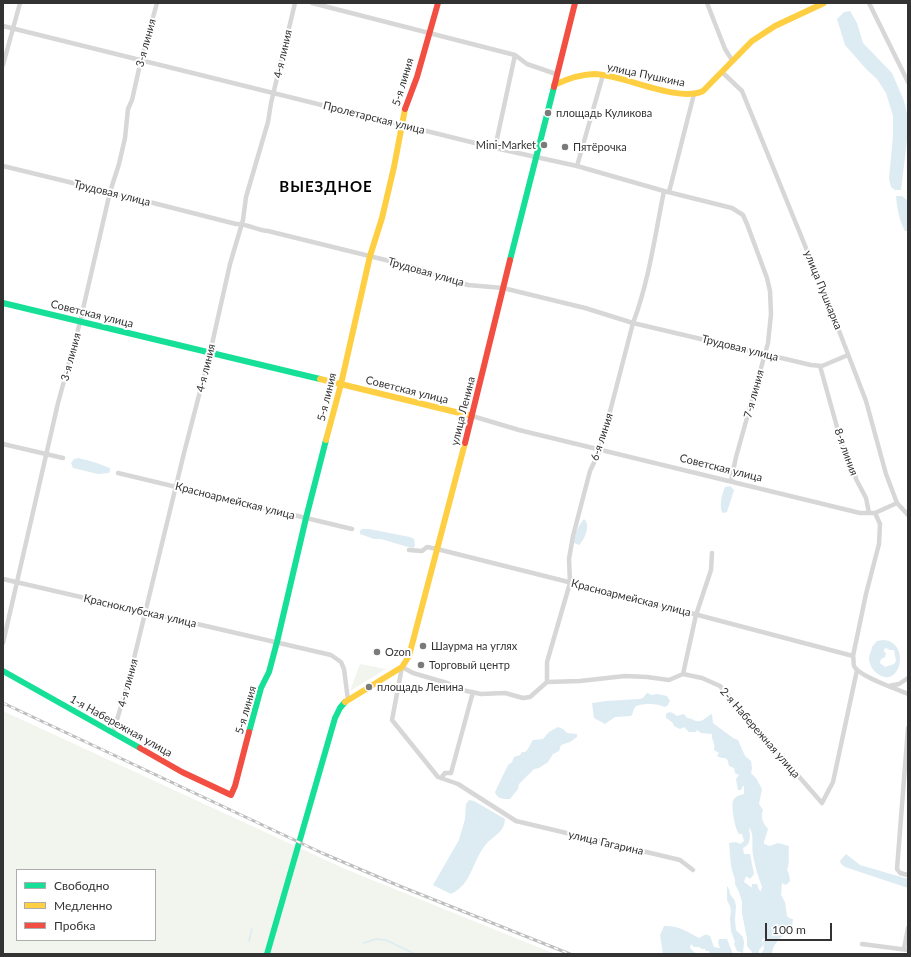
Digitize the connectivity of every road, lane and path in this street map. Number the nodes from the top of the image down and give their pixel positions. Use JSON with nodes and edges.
{"nodes":[{"id":1,"x":20,"y":3,"type":"edge"},
{"id":2,"x":156,"y":3,"type":"edge"},
{"id":3,"x":295,"y":3,"type":"edge"},
{"id":4,"x":312,"y":3,"type":"edge"},
{"id":5,"x":438,"y":3,"type":"edge"},
{"id":6,"x":575,"y":3,"type":"edge"},
{"id":7,"x":707,"y":3,"type":"edge"},
{"id":8,"x":824,"y":3,"type":"edge"},
{"id":9,"x":869,"y":3,"type":"edge"},
{"id":10,"x":3,"y":26,"type":"edge"},
{"id":11,"x":14,"y":29,"type":"junction"},
{"id":12,"x":430,"y":33,"type":"junction"},
{"id":13,"x":515,"y":55,"type":"junction"},
{"id":14,"x":141,"y":60,"type":"junction"},
{"id":15,"x":732,"y":60,"type":"junction"},
{"id":16,"x":3,"y":65,"type":"edge"},
{"id":17,"x":722,"y":72,"type":"junction"},
{"id":18,"x":556,"y":74,"type":"junction"},
{"id":19,"x":603,"y":75,"type":"junction"},
{"id":20,"x":908,"y":82,"type":"edge"},
{"id":21,"x":554,"y":85,"type":"junction"},
{"id":22,"x":274,"y":93,"type":"junction"},
{"id":23,"x":694,"y":94,"type":"junction"},
{"id":24,"x":401,"y":124,"type":"junction"},
{"id":25,"x":495,"y":148,"type":"junction"},
{"id":26,"x":536,"y":156,"type":"junction"},
{"id":27,"x":3,"y":166,"type":"edge"},
{"id":28,"x":578,"y":166,"type":"junction"},
{"id":29,"x":110,"y":192,"type":"junction"},
{"id":30,"x":666,"y":192,"type":"junction"},
{"id":31,"x":743,"y":215,"type":"joint"},
{"id":32,"x":241,"y":224,"type":"junction"},
{"id":33,"x":370,"y":256,"type":"junction"},
{"id":34,"x":503,"y":288,"type":"junction"},
{"id":35,"x":3,"y":303,"type":"edge"},
{"id":36,"x":80,"y":322,"type":"junction"},
{"id":37,"x":633,"y":323,"type":"junction"},
{"id":38,"x":210,"y":353,"type":"junction"},
{"id":39,"x":765,"y":354,"type":"junction"},
{"id":40,"x":848,"y":354,"type":"junction"},
{"id":41,"x":820,"y":366,"type":"junction"},
{"id":42,"x":340,"y":384,"type":"junction"},
{"id":43,"x":472,"y":416,"type":"junction"},
{"id":44,"x":3,"y":444,"type":"edge"},
{"id":45,"x":600,"y":450,"type":"junction"},
{"id":46,"x":47,"y":454,"type":"junction"},
{"id":47,"x":63,"y":458,"type":"dead end"},
{"id":48,"x":118,"y":473,"type":"dead end"},
{"id":49,"x":731,"y":481,"type":"junction"},
{"id":50,"x":177,"y":486,"type":"junction"},
{"id":51,"x":897,"y":503,"type":"junction"},
{"id":52,"x":869,"y":513,"type":"junction"},
{"id":53,"x":875,"y":513,"type":"junction"},
{"id":54,"x":908,"y":515,"type":"edge"},
{"id":55,"x":306,"y":518,"type":"junction"},
{"id":56,"x":352,"y":529,"type":"dead end"},
{"id":57,"x":437,"y":549,"type":"junction"},
{"id":58,"x":409,"y":550,"type":"dead end"},
{"id":59,"x":712,"y":553,"type":"dead end"},
{"id":60,"x":3,"y":579,"type":"edge"},
{"id":61,"x":17,"y":583,"type":"junction"},
{"id":62,"x":570,"y":583,"type":"junction"},
{"id":63,"x":146,"y":613,"type":"junction"},
{"id":64,"x":696,"y":615,"type":"junction"},
{"id":65,"x":277,"y":642,"type":"junction"},
{"id":66,"x":3,"y":643,"type":"edge"},
{"id":67,"x":853,"y":656,"type":"junction"},
{"id":68,"x":402,"y":667,"type":"junction"},
{"id":69,"x":3,"y":670,"type":"edge"},
{"id":70,"x":857,"y":670,"type":"junction"},
{"id":71,"x":683,"y":674,"type":"junction"},
{"id":72,"x":908,"y":678,"type":"edge"},
{"id":73,"x":547,"y":682,"type":"junction"},
{"id":74,"x":887,"y":686,"type":"junction"},
{"id":75,"x":473,"y":692,"type":"junction"},
{"id":76,"x":908,"y":694,"type":"edge"},
{"id":77,"x":348,"y":700,"type":"junction"},
{"id":78,"x":908,"y":728,"type":"edge"},
{"id":79,"x":113,"y":733,"type":"junction"},
{"id":80,"x":441,"y":778,"type":"junction"},
{"id":81,"x":231,"y":794,"type":"joint"},
{"id":82,"x":693,"y":870,"type":"dead end"},
{"id":83,"x":908,"y":875,"type":"edge"},
{"id":84,"x":908,"y":928,"type":"edge"},
{"id":85,"x":862,"y":944,"type":"dead end"},
{"id":86,"x":906,"y":950,"type":"edge"},
{"id":87,"x":267,"y":954,"type":"edge"}],
"edges":[{"from":1,"to":11,"type":"street"},
{"from":2,"to":14,"type":"street","name":"3-я линия"},
{"from":3,"to":22,"type":"street","name":"4-я линия"},
{"from":4,"to":12,"type":"street"},
{"from":5,"to":12,"type":"main road","name":"5-я линия"},
{"from":6,"to":18,"type":"main road"},
{"from":7,"to":15,"type":"street"},
{"from":8,"to":15,"type":"main road","name":"улица Пушкина"},
{"from":9,"to":20,"type":"street"},
{"from":10,"to":11,"type":"street","name":"Пролетарская улица"},
{"from":11,"to":14,"type":"street","name":"Пролетарская улица"},
{"from":11,"to":16,"type":"street"},
{"from":12,"to":13,"type":"street"},
{"from":12,"to":24,"type":"main road","name":"5-я линия"},
{"from":13,"to":18,"type":"street"},
{"from":13,"to":25,"type":"street"},
{"from":14,"to":22,"type":"street","name":"Пролетарская улица"},
{"from":14,"to":29,"type":"street","name":"3-я линия"},
{"from":15,"to":17,"type":"main road","name":"улица Пушкина"},
{"from":17,"to":23,"type":"main road","name":"улица Пушкина"},
{"from":17,"to":40,"type":"street","name":"улица Пушкарка"},
{"from":18,"to":21,"type":"main road"},
{"from":19,"to":21,"type":"main road","name":"улица Пушкина"},
{"from":19,"to":23,"type":"main road","name":"улица Пушкина"},
{"from":19,"to":28,"type":"street"},
{"from":21,"to":26,"type":"main road"},
{"from":22,"to":24,"type":"street","name":"Пролетарская улица"},
{"from":22,"to":32,"type":"street","name":"4-я линия"},
{"from":23,"to":30,"type":"street","name":"6-я линия"},
{"from":24,"to":25,"type":"street","name":"Пролетарская улица"},
{"from":24,"to":33,"type":"main road","name":"5-я линия"},
{"from":25,"to":26,"type":"street","name":"Пролетарская улица"},
{"from":26,"to":28,"type":"street","name":"Пролетарская улица"},
{"from":26,"to":34,"type":"main road","name":"улица Ленина"},
{"from":27,"to":29,"type":"street","name":"Трудовая улица"},
{"from":28,"to":30,"type":"street","name":"Пролетарская улица"},
{"from":29,"to":32,"type":"street","name":"Трудовая улица"},
{"from":29,"to":36,"type":"street","name":"3-я линия"},
{"from":30,"to":31,"type":"street","name":"Пролетарская улица"},
{"from":30,"to":37,"type":"street","name":"6-я линия"},
{"from":31,"to":39,"type":"street","name":"7-я линия"},
{"from":32,"to":33,"type":"street","name":"Трудовая улица"},
{"from":32,"to":38,"type":"street","name":"4-я линия"},
{"from":33,"to":34,"type":"street","name":"Трудовая улица"},
{"from":33,"to":42,"type":"main road","name":"5-я линия"},
{"from":34,"to":37,"type":"street","name":"Трудовая улица"},
{"from":34,"to":43,"type":"main road","name":"улица Ленина"},
{"from":35,"to":36,"type":"main road","name":"Советская улица"},
{"from":36,"to":38,"type":"main road","name":"Советская улица"},
{"from":36,"to":46,"type":"street","name":"3-я линия"},
{"from":37,"to":39,"type":"street","name":"Трудовая улица"},
{"from":37,"to":45,"type":"street","name":"6-я линия"},
{"from":38,"to":42,"type":"main road","name":"Советская улица"},
{"from":38,"to":50,"type":"street","name":"4-я линия"},
{"from":39,"to":41,"type":"street","name":"Трудовая улица"},
{"from":39,"to":49,"type":"street","name":"7-я линия"},
{"from":40,"to":41,"type":"street"},
{"from":40,"to":51,"type":"street","name":"улица Пушкарка"},
{"from":41,"to":52,"type":"street","name":"8-я линия"},
{"from":42,"to":43,"type":"main road","name":"Советская улица"},
{"from":42,"to":55,"type":"main road","name":"5-я линия"},
{"from":43,"to":45,"type":"street","name":"Советская улица"},
{"from":43,"to":57,"type":"main road","name":"улица Ленина"},
{"from":44,"to":46,"type":"street"},
{"from":45,"to":49,"type":"street","name":"Советская улица"},
{"from":45,"to":62,"type":"street","name":"6-я линия"},
{"from":46,"to":47,"type":"street"},
{"from":46,"to":61,"type":"street","name":"3-я линия"},
{"from":48,"to":50,"type":"street","name":"Красноармейская улица"},
{"from":49,"to":52,"type":"street","name":"Советская улица"},
{"from":50,"to":55,"type":"street","name":"Красноармейская улица"},
{"from":50,"to":63,"type":"street","name":"4-я линия"},
{"from":51,"to":53,"type":"street","name":"Советская улица"},
{"from":51,"to":54,"type":"street","name":"улица Пушкарка"},
{"from":52,"to":53,"type":"street","name":"Советская улица"},
{"from":53,"to":67,"type":"street"},
{"from":55,"to":56,"type":"street","name":"Красноармейская улица"},
{"from":55,"to":65,"type":"main road","name":"5-я линия"},
{"from":57,"to":58,"type":"street","name":"Красноармейская улица"},
{"from":57,"to":62,"type":"street","name":"Красноармейская улица"},
{"from":57,"to":68,"type":"main road","name":"улица Ленина"},
{"from":59,"to":64,"type":"street"},
{"from":60,"to":61,"type":"street","name":"Красноклубская улица"},
{"from":61,"to":63,"type":"street","name":"Красноклубская улица"},
{"from":61,"to":66,"type":"street","name":"3-я линия"},
{"from":62,"to":64,"type":"street","name":"Красноармейская улица"},
{"from":62,"to":73,"type":"street","name":"6-я линия"},
{"from":63,"to":65,"type":"street","name":"Красноклубская улица"},
{"from":63,"to":79,"type":"street","name":"4-я линия"},
{"from":64,"to":67,"type":"street","name":"Красноармейская улица"},
{"from":64,"to":71,"type":"street"},
{"from":65,"to":77,"type":"street","name":"Красноклубская улица"},
{"from":65,"to":81,"type":"main road","name":"5-я линия"},
{"from":67,"to":70,"type":"street"},
{"from":68,"to":75,"type":"street"},
{"from":68,"to":77,"type":"main road"},
{"from":68,"to":80,"type":"street"},
{"from":69,"to":79,"type":"main road","name":"1-я Набережная улица"},
{"from":70,"to":71,"type":"street","name":"2-я Набережная улица"},
{"from":70,"to":74,"type":"street"},
{"from":71,"to":73,"type":"street","name":"2-я Набережная улица"},
{"from":72,"to":74,"type":"street"},
{"from":73,"to":75,"type":"street"},
{"from":74,"to":76,"type":"street"},
{"from":75,"to":80,"type":"street"},
{"from":77,"to":87,"type":"main road"},
{"from":78,"to":83,"type":"street"},
{"from":79,"to":81,"type":"main road","name":"1-я Набережная улица"},
{"from":80,"to":82,"type":"street","name":"улица Гагарина"},
{"from":84,"to":86,"type":"street"},
{"from":85,"to":86,"type":"street"}]}
